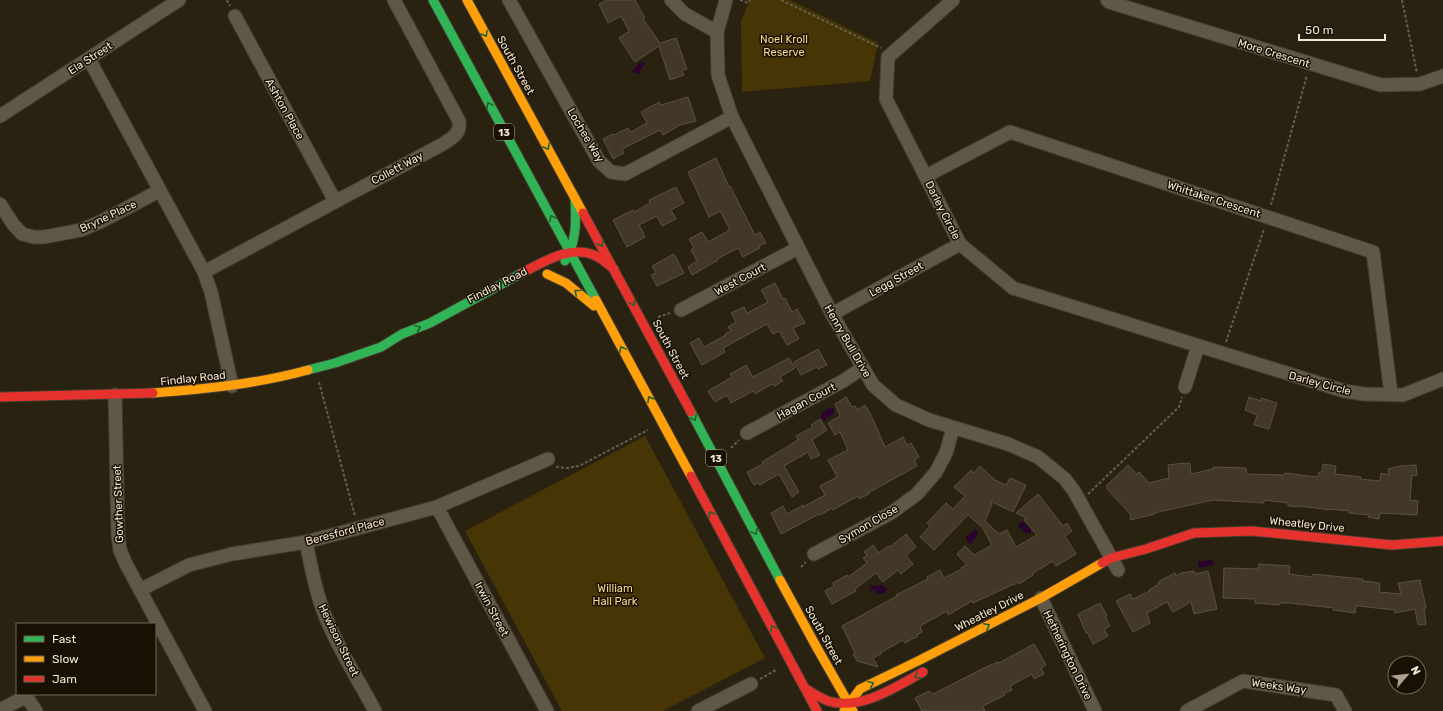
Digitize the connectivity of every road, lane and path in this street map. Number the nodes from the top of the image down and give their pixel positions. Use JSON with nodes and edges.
{"nodes":[{"id":1,"x":179,"y":0,"type":"edge"},
{"id":2,"x":394,"y":0,"type":"edge"},
{"id":3,"x":432,"y":0,"type":"edge"},
{"id":4,"x":467,"y":0,"type":"edge"},
{"id":5,"x":509,"y":0,"type":"edge"},
{"id":6,"x":671,"y":0,"type":"edge"},
{"id":7,"x":726,"y":0,"type":"edge"},
{"id":8,"x":740,"y":0,"type":"edge"},
{"id":9,"x":750,"y":0,"type":"edge"},
{"id":10,"x":781,"y":0,"type":"edge"},
{"id":11,"x":953,"y":0,"type":"edge"},
{"id":12,"x":1107,"y":0,"type":"edge"},
{"id":13,"x":1402,"y":0,"type":"edge"},
{"id":14,"x":235,"y":16,"type":"dead end"},
{"id":15,"x":716,"y":32,"type":"junction"},
{"id":16,"x":891,"y":54,"type":"junction"},
{"id":17,"x":89,"y":59,"type":"junction"},
{"id":18,"x":1441,"y":81,"type":"edge"},
{"id":19,"x":1420,"y":84,"type":"junction"},
{"id":20,"x":0,"y":116,"type":"edge"},
{"id":21,"x":732,"y":117,"type":"junction"},
{"id":22,"x":926,"y":176,"type":"junction"},
{"id":23,"x":159,"y":191,"type":"junction"},
{"id":24,"x":575,"y":198,"type":"junction"},
{"id":25,"x":335,"y":201,"type":"junction"},
{"id":26,"x":0,"y":204,"type":"edge"},
{"id":27,"x":960,"y":244,"type":"junction"},
{"id":28,"x":798,"y":248,"type":"junction"},
{"id":29,"x":571,"y":253,"type":"junction"},
{"id":30,"x":614,"y":269,"type":"junction"},
{"id":31,"x":204,"y":272,"type":"junction"},
{"id":32,"x":681,"y":310,"type":"dead end"},
{"id":33,"x":832,"y":314,"type":"junction"},
{"id":34,"x":604,"y":315,"type":"junction"},
{"id":35,"x":446,"y":325,"type":"dead end"},
{"id":36,"x":420,"y":337,"type":"dead end"},
{"id":37,"x":407,"y":342,"type":"dead end"},
{"id":38,"x":383,"y":346,"type":"junction"},
{"id":39,"x":1198,"y":346,"type":"junction"},
{"id":40,"x":863,"y":368,"type":"junction"},
{"id":41,"x":318,"y":378,"type":"dead end"},
{"id":42,"x":1443,"y":379,"type":"edge"},
{"id":43,"x":232,"y":386,"type":"junction"},
{"id":44,"x":1185,"y":387,"type":"joint"},
{"id":45,"x":1391,"y":394,"type":"junction"},
{"id":46,"x":115,"y":396,"type":"junction"},
{"id":47,"x":0,"y":397,"type":"edge"},
{"id":48,"x":953,"y":428,"type":"junction"},
{"id":49,"x":648,"y":429,"type":"dead end"},
{"id":50,"x":747,"y":433,"type":"dead end"},
{"id":51,"x":548,"y":459,"type":"joint"},
{"id":52,"x":1080,"y":500,"type":"junction"},
{"id":53,"x":437,"y":507,"type":"junction"},
{"id":54,"x":359,"y":528,"type":"junction"},
{"id":55,"x":306,"y":542,"type":"junction"},
{"id":56,"x":1442,"y":544,"type":"edge"},
{"id":57,"x":1146,"y":549,"type":"junction"},
{"id":58,"x":814,"y":554,"type":"dead end"},
{"id":59,"x":1111,"y":558,"type":"junction"},
{"id":60,"x":1120,"y":568,"type":"joint"},
{"id":61,"x":140,"y":590,"type":"junction"},
{"id":62,"x":1044,"y":605,"type":"junction"},
{"id":63,"x":778,"y":669,"type":"dead end"},
{"id":64,"x":930,"y":669,"type":"dead end"},
{"id":65,"x":751,"y":684,"type":"joint"},
{"id":66,"x":806,"y":689,"type":"junction"},
{"id":67,"x":849,"y":709,"type":"edge"},
{"id":68,"x":0,"y":710,"type":"edge"},
{"id":69,"x":36,"y":711,"type":"edge"},
{"id":70,"x":205,"y":711,"type":"edge"},
{"id":71,"x":375,"y":711,"type":"edge"},
{"id":72,"x":547,"y":711,"type":"edge"},
{"id":73,"x":698,"y":711,"type":"edge"},
{"id":74,"x":817,"y":711,"type":"edge"},
{"id":75,"x":1095,"y":711,"type":"edge"},
{"id":76,"x":1187,"y":711,"type":"edge"},
{"id":77,"x":1345,"y":711,"type":"edge"}],
"edges":[{"from":1,"to":17,"type":"street","name":"Ela Street"},
{"from":2,"to":25,"type":"street","name":"Collett Way"},
{"from":29,"to":3,"type":"main road","number":"13","one_way":true},
{"from":4,"to":24,"type":"main road","name":"South Street","number":"13","one_way":true},
{"from":5,"to":21,"type":"street","name":"Lochee Way"},
{"from":6,"to":15,"type":"street"},
{"from":7,"to":15,"type":"street","name":"Henry Bull Drive"},
{"from":8,"to":9,"type":"path"},
{"from":10,"to":16,"type":"path"},
{"from":11,"to":16,"type":"street"},
{"from":12,"to":19,"type":"street","name":"More Crescent"},
{"from":13,"to":19,"type":"path"},
{"from":14,"to":25,"type":"street","name":"Ashton Place"},
{"from":15,"to":21,"type":"street","name":"Henry Bull Drive"},
{"from":16,"to":22,"type":"street","name":"Darley Circle"},
{"from":17,"to":20,"type":"street","name":"Ela Street"},
{"from":17,"to":23,"type":"street"},
{"from":18,"to":19,"type":"street","name":"More Crescent"},
{"from":21,"to":28,"type":"street","name":"Henry Bull Drive"},
{"from":22,"to":27,"type":"street","name":"Darley Circle"},
{"from":22,"to":45,"type":"street","name":"Whittaker Crescent"},
{"from":23,"to":26,"type":"street","name":"Bryne Place"},
{"from":23,"to":31,"type":"street"},
{"from":24,"to":29,"type":"main road"},
{"from":24,"to":30,"type":"main road","name":"South Street","number":"13","one_way":true},
{"from":25,"to":31,"type":"street","name":"Collett Way"},
{"from":27,"to":33,"type":"street","name":"Legg Street"},
{"from":27,"to":39,"type":"street","name":"Darley Circle"},
{"from":28,"to":32,"type":"street","name":"West Court"},
{"from":28,"to":33,"type":"street","name":"Henry Bull Drive"},
{"from":29,"to":30,"type":"main road","name":"Findlay Road"},
{"from":29,"to":34,"type":"main road","number":"13"},
{"from":34,"to":29,"type":"main road","one_way":true},
{"from":38,"to":29,"type":"main road","name":"Findlay Road","one_way":true},
{"from":30,"to":67,"type":"main road","name":"South Street","number":"13","one_way":true},
{"from":31,"to":43,"type":"street"},
{"from":33,"to":40,"type":"street","name":"Henry Bull Drive"},
{"from":66,"to":34,"type":"main road","number":"13","one_way":true},
{"from":35,"to":36,"type":"main road"},
{"from":37,"to":38,"type":"main road","name":"Findlay Road"},
{"from":38,"to":43,"type":"main road","name":"Findlay Road"},
{"from":39,"to":44,"type":"street"},
{"from":39,"to":45,"type":"street","name":"Darley Circle"},
{"from":40,"to":48,"type":"street","name":"Henry Bull Drive"},
{"from":40,"to":50,"type":"street","name":"Hagan Court"},
{"from":41,"to":54,"type":"path"},
{"from":42,"to":45,"type":"street","name":"Darley Circle"},
{"from":43,"to":46,"type":"main road","name":"Findlay Road"},
{"from":44,"to":52,"type":"path"},
{"from":46,"to":47,"type":"main road","name":"Findlay Road"},
{"from":46,"to":61,"type":"street","name":"Gowther Street"},
{"from":48,"to":52,"type":"street","name":"Henry Bull Drive"},
{"from":48,"to":58,"type":"street","name":"Symon Close"},
{"from":49,"to":51,"type":"path"},
{"from":51,"to":53,"type":"street","name":"Beresford Place"},
{"from":52,"to":59,"type":"street","name":"Henry Bull Drive"},
{"from":53,"to":54,"type":"street","name":"Beresford Place"},
{"from":53,"to":72,"type":"street","name":"Irwin Street"},
{"from":54,"to":55,"type":"street","name":"Beresford Place"},
{"from":55,"to":61,"type":"street","name":"Beresford Place"},
{"from":55,"to":71,"type":"street","name":"Hewison Street"},
{"from":56,"to":57,"type":"main road","name":"Wheatley Drive"},
{"from":57,"to":59,"type":"main road","name":"Wheatley Drive"},
{"from":57,"to":60,"type":"main road","name":"Wheatley Drive"},
{"from":59,"to":60,"type":"street","name":"Henry Bull Drive"},
{"from":59,"to":62,"type":"main road","name":"Wheatley Drive"},
{"from":61,"to":70,"type":"street","name":"Gowther Street"},
{"from":67,"to":62,"type":"main road","name":"Wheatley Drive","one_way":true},
{"from":62,"to":75,"type":"street","name":"Hetherington Drive"},
{"from":63,"to":65,"type":"path"},
{"from":64,"to":67,"type":"main road","one_way":true},
{"from":65,"to":73,"type":"street"},
{"from":66,"to":67,"type":"main road"},
{"from":66,"to":74,"type":"main road","number":"13"},
{"from":68,"to":69,"type":"street"},
{"from":76,"to":77,"type":"street","name":"Weeks Way"}]}
